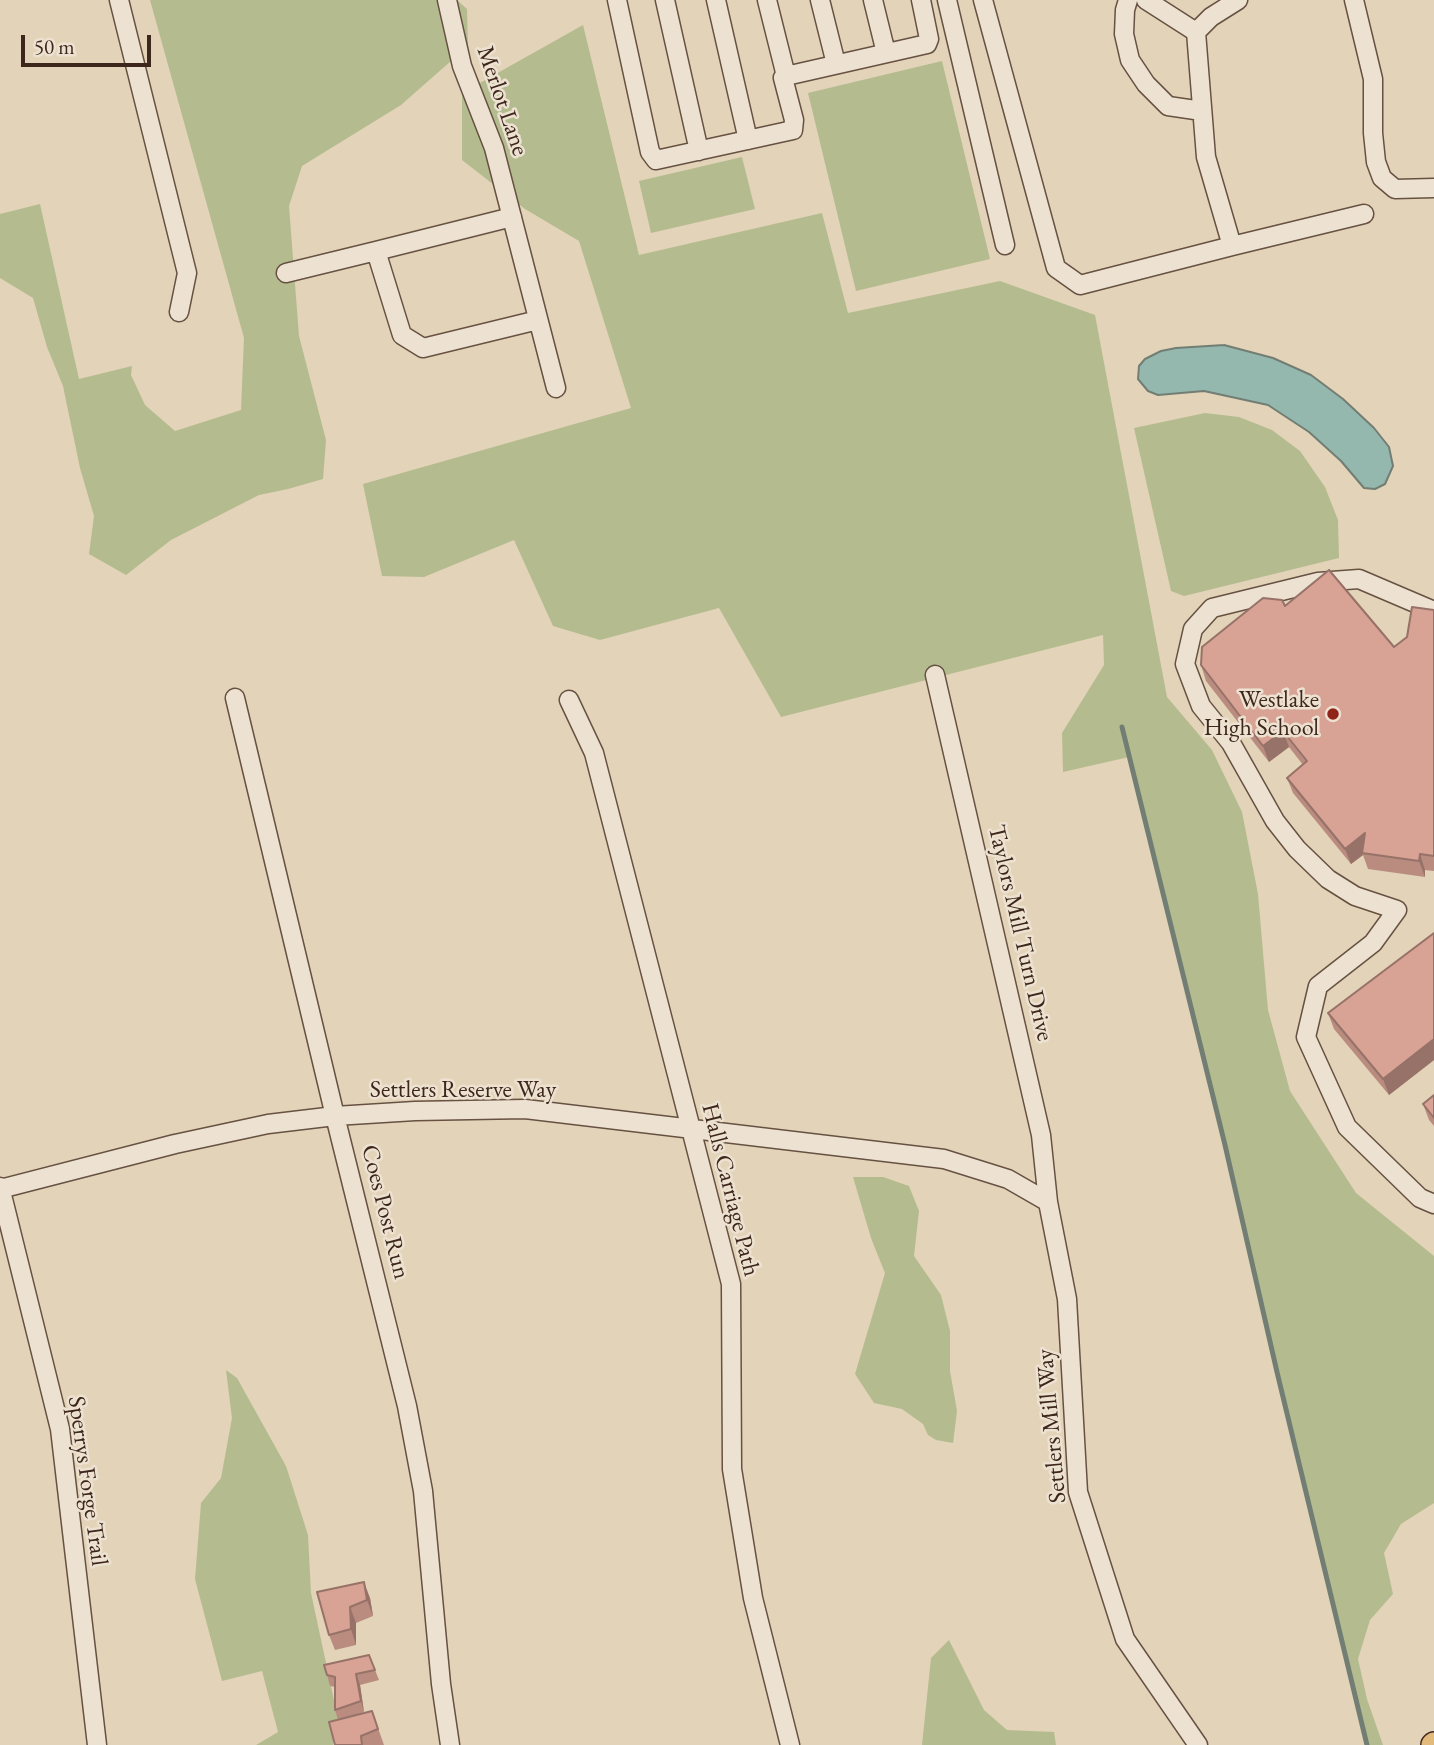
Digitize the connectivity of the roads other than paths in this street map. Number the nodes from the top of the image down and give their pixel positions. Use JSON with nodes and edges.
{"nodes":[{"id":1,"x":119,"y":0,"type":"edge"},
{"id":2,"x":447,"y":0,"type":"edge"},
{"id":3,"x":617,"y":0,"type":"edge"},
{"id":4,"x":665,"y":0,"type":"edge"},
{"id":5,"x":716,"y":0,"type":"edge"},
{"id":6,"x":767,"y":0,"type":"edge"},
{"id":7,"x":820,"y":0,"type":"edge"},
{"id":8,"x":873,"y":0,"type":"edge"},
{"id":9,"x":920,"y":0,"type":"edge"},
{"id":10,"x":947,"y":0,"type":"edge"},
{"id":11,"x":983,"y":0,"type":"edge"},
{"id":12,"x":1128,"y":0,"type":"edge"},
{"id":13,"x":1146,"y":0,"type":"edge"},
{"id":14,"x":1238,"y":0,"type":"edge"},
{"id":15,"x":1354,"y":0,"type":"edge"},
{"id":16,"x":1196,"y":32,"type":"junction"},
{"id":17,"x":886,"y":53,"type":"junction"},
{"id":18,"x":836,"y":64,"type":"junction"},
{"id":19,"x":786,"y":76,"type":"junction"},
{"id":20,"x":1202,"y":111,"type":"junction"},
{"id":21,"x":748,"y":140,"type":"junction"},
{"id":22,"x":699,"y":151,"type":"junction"},
{"id":23,"x":1434,"y":188,"type":"edge"},
{"id":24,"x":1364,"y":214,"type":"dead end"},
{"id":25,"x":512,"y":217,"type":"junction"},
{"id":26,"x":1005,"y":245,"type":"dead end"},
{"id":27,"x":1232,"y":246,"type":"junction"},
{"id":28,"x":376,"y":251,"type":"junction"},
{"id":29,"x":286,"y":272,"type":"dead end"},
{"id":30,"x":179,"y":312,"type":"dead end"},
{"id":31,"x":538,"y":320,"type":"junction"},
{"id":32,"x":556,"y":388,"type":"dead end"},
{"id":33,"x":1434,"y":611,"type":"edge"},
{"id":34,"x":935,"y":675,"type":"dead end"},
{"id":35,"x":235,"y":698,"type":"dead end"},
{"id":36,"x":569,"y":700,"type":"dead end"},
{"id":37,"x":335,"y":1116,"type":"junction"},
{"id":38,"x":689,"y":1128,"type":"junction"},
{"id":39,"x":0,"y":1188,"type":"edge"},
{"id":40,"x":1048,"y":1202,"type":"junction"},
{"id":41,"x":1434,"y":1205,"type":"edge"},
{"id":42,"x":97,"y":1745,"type":"edge"},
{"id":43,"x":450,"y":1745,"type":"edge"},
{"id":44,"x":790,"y":1745,"type":"edge"},
{"id":45,"x":1198,"y":1745,"type":"edge"}],
"edges":[{"from":1,"to":30,"type":"street"},
{"from":2,"to":25,"type":"street","name":"Merlot Lane"},
{"from":3,"to":22,"type":"street"},
{"from":4,"to":22,"type":"street"},
{"from":5,"to":21,"type":"street"},
{"from":6,"to":19,"type":"street"},
{"from":7,"to":18,"type":"street"},
{"from":8,"to":17,"type":"street"},
{"from":9,"to":17,"type":"street"},
{"from":10,"to":26,"type":"street"},
{"from":11,"to":27,"type":"street"},
{"from":12,"to":20,"type":"street"},
{"from":13,"to":16,"type":"street"},
{"from":14,"to":16,"type":"street"},
{"from":15,"to":23,"type":"street"},
{"from":16,"to":20,"type":"street"},
{"from":17,"to":18,"type":"street"},
{"from":18,"to":19,"type":"street"},
{"from":19,"to":21,"type":"street"},
{"from":20,"to":27,"type":"street"},
{"from":21,"to":22,"type":"street"},
{"from":24,"to":27,"type":"street"},
{"from":25,"to":28,"type":"street"},
{"from":25,"to":31,"type":"street","name":"Merlot Lane"},
{"from":28,"to":29,"type":"street"},
{"from":28,"to":31,"type":"street"},
{"from":31,"to":32,"type":"street","name":"Merlot Lane"},
{"from":33,"to":41,"type":"street"},
{"from":34,"to":40,"type":"street","name":"Taylors Mill Turn Drive"},
{"from":35,"to":37,"type":"street","name":"Coes Post Run"},
{"from":36,"to":38,"type":"street","name":"Halls Carriage Path"},
{"from":37,"to":38,"type":"street","name":"Settlers Reserve Way"},
{"from":37,"to":39,"type":"street","name":"Settlers Reserve Way"},
{"from":37,"to":43,"type":"street","name":"Coes Post Run"},
{"from":38,"to":40,"type":"street","name":"Settlers Reserve Way"},
{"from":38,"to":44,"type":"street","name":"Halls Carriage Path"},
{"from":39,"to":42,"type":"street","name":"Sperrys Forge Trail"},
{"from":40,"to":45,"type":"street","name":"Settlers Mill Way"}]}
